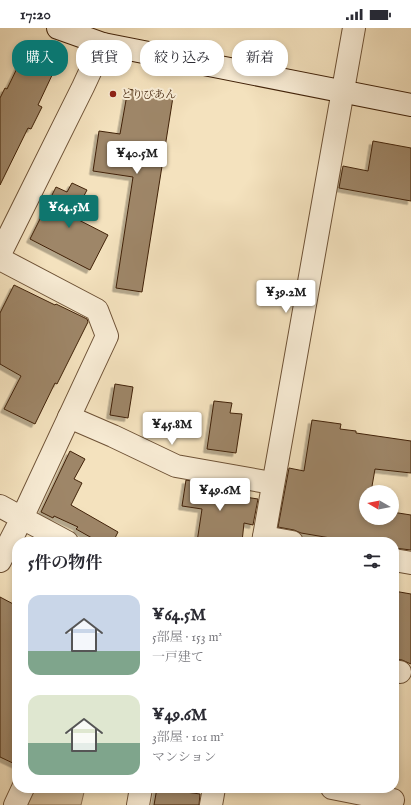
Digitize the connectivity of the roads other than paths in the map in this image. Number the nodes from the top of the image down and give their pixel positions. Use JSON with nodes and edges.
{"nodes":[{"id":1,"x":58,"y":28,"type":"edge"},
{"id":2,"x":354,"y":28,"type":"edge"},
{"id":3,"x":91,"y":40,"type":"edge"},
{"id":4,"x":132,"y":50,"type":"edge"},
{"id":5,"x":88,"y":76,"type":"edge"},
{"id":6,"x":342,"y":92,"type":"junction"},
{"id":7,"x":411,"y":105,"type":"edge"},
{"id":8,"x":0,"y":254,"type":"edge"},
{"id":9,"x":0,"y":259,"type":"edge"},
{"id":10,"x":69,"y":417,"type":"junction"},
{"id":11,"x":272,"y":483,"type":"junction"},
{"id":12,"x":0,"y":506,"type":"edge"},
{"id":13,"x":22,"y":518,"type":"junction"},
{"id":14,"x":12,"y":537,"type":"edge"},
{"id":15,"x":58,"y":537,"type":"edge"},
{"id":16,"x":264,"y":537,"type":"edge"},
{"id":17,"x":12,"y":538,"type":"edge"},
{"id":18,"x":0,"y":561,"type":"edge"},
{"id":19,"x":399,"y":561,"type":"edge"},
{"id":20,"x":411,"y":563,"type":"edge"},
{"id":21,"x":21,"y":793,"type":"edge"},
{"id":22,"x":140,"y":793,"type":"edge"},
{"id":23,"x":213,"y":793,"type":"edge"},
{"id":24,"x":357,"y":793,"type":"edge"},
{"id":25,"x":393,"y":800,"type":"dead end"},
{"id":26,"x":15,"y":805,"type":"edge"},
{"id":27,"x":138,"y":805,"type":"edge"},
{"id":28,"x":211,"y":805,"type":"edge"}],
"edges":[{"from":1,"to":3,"type":"street"},
{"from":2,"to":6,"type":"street"},
{"from":4,"to":6,"type":"street"},
{"from":5,"to":8,"type":"street"},
{"from":6,"to":7,"type":"street"},
{"from":6,"to":11,"type":"street"},
{"from":9,"to":10,"type":"street"},
{"from":10,"to":11,"type":"street"},
{"from":10,"to":13,"type":"street"},
{"from":11,"to":16,"type":"street"},
{"from":12,"to":13,"type":"street"},
{"from":13,"to":14,"type":"street"},
{"from":13,"to":15,"type":"street"},
{"from":17,"to":18,"type":"street"},
{"from":19,"to":20,"type":"street"},
{"from":21,"to":26,"type":"street"},
{"from":22,"to":27,"type":"street"},
{"from":23,"to":28,"type":"street"},
{"from":24,"to":25,"type":"street"}]}
